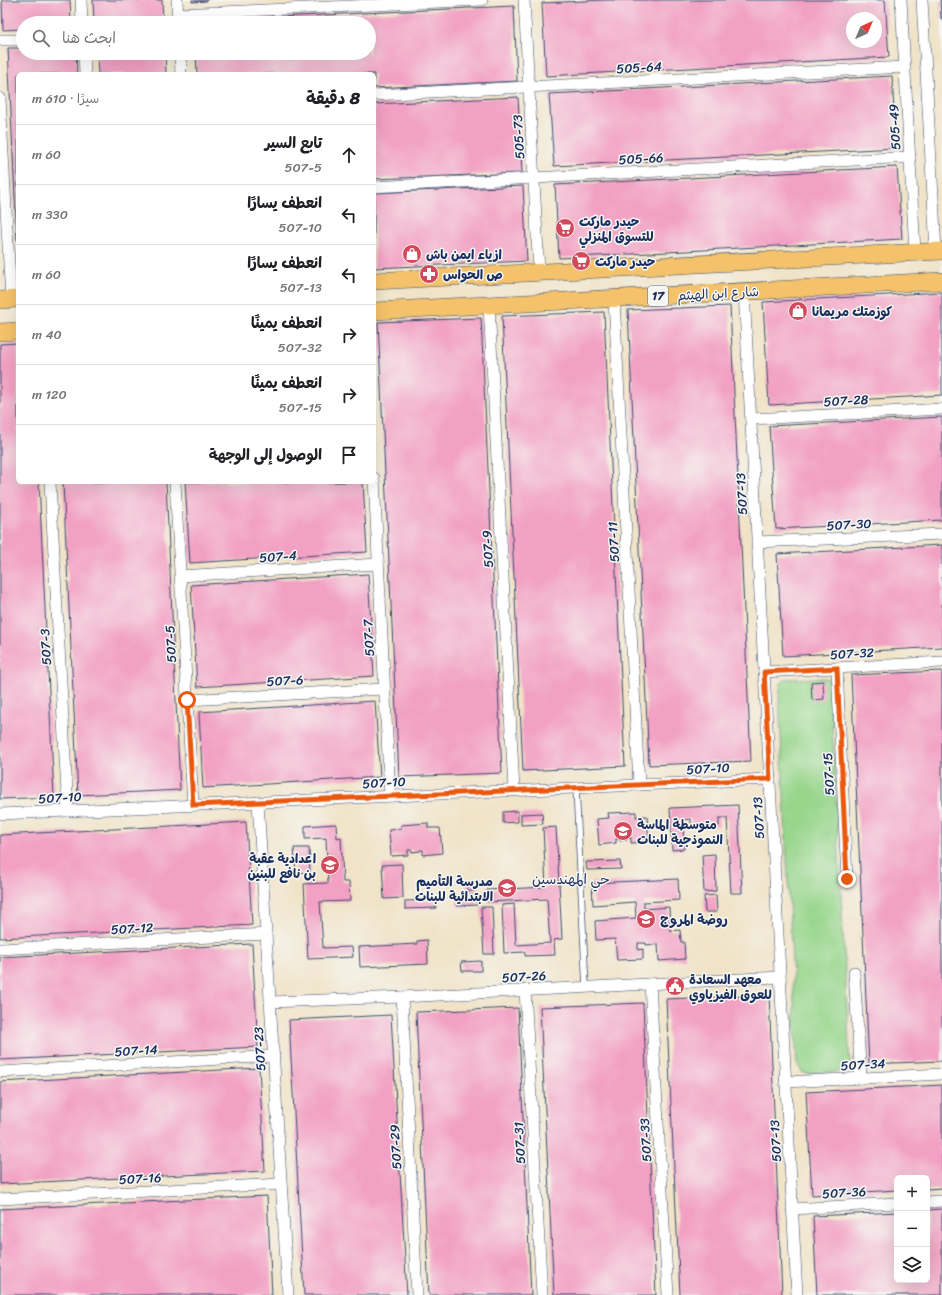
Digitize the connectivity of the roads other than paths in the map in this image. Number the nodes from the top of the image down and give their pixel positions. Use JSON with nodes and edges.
{"nodes":[{"id":1,"x":81,"y":0,"type":"edge"},
{"id":2,"x":177,"y":0,"type":"edge"},
{"id":3,"x":482,"y":0,"type":"edge"},
{"id":4,"x":524,"y":0,"type":"edge"},
{"id":5,"x":901,"y":0,"type":"edge"},
{"id":6,"x":922,"y":0,"type":"edge"},
{"id":7,"x":82,"y":16,"type":"edge"},
{"id":8,"x":178,"y":16,"type":"edge"},
{"id":9,"x":212,"y":16,"type":"edge"},
{"id":10,"x":0,"y":40,"type":"edge"},
{"id":11,"x":16,"y":40,"type":"edge"},
{"id":12,"x":84,"y":60,"type":"edge"},
{"id":13,"x":180,"y":60,"type":"edge"},
{"id":14,"x":905,"y":67,"type":"junction"},
{"id":15,"x":85,"y":72,"type":"edge"},
{"id":16,"x":181,"y":72,"type":"edge"},
{"id":17,"x":529,"y":86,"type":"junction"},
{"id":18,"x":376,"y":95,"type":"edge"},
{"id":19,"x":0,"y":98,"type":"edge"},
{"id":20,"x":910,"y":157,"type":"junction"},
{"id":21,"x":534,"y":178,"type":"junction"},
{"id":22,"x":376,"y":187,"type":"edge"},
{"id":23,"x":939,"y":251,"type":"edge"},
{"id":24,"x":915,"y":252,"type":"junction"},
{"id":25,"x":539,"y":272,"type":"junction"},
{"id":26,"x":376,"y":281,"type":"edge"},
{"id":27,"x":942,"y":281,"type":"edge"},
{"id":28,"x":744,"y":291,"type":"junction"},
{"id":29,"x":614,"y":298,"type":"junction"},
{"id":30,"x":10,"y":300,"type":"edge"},
{"id":31,"x":489,"y":305,"type":"junction"},
{"id":32,"x":376,"y":311,"type":"edge"},
{"id":33,"x":16,"y":331,"type":"edge"},
{"id":34,"x":0,"y":332,"type":"edge"},
{"id":35,"x":942,"y":409,"type":"edge"},
{"id":36,"x":751,"y":418,"type":"junction"},
{"id":37,"x":50,"y":484,"type":"edge"},
{"id":38,"x":175,"y":484,"type":"edge"},
{"id":39,"x":374,"y":484,"type":"edge"},
{"id":40,"x":942,"y":534,"type":"edge"},
{"id":41,"x":757,"y":542,"type":"junction"},
{"id":42,"x":378,"y":564,"type":"junction"},
{"id":43,"x":180,"y":576,"type":"junction"},
{"id":44,"x":942,"y":662,"type":"edge"},
{"id":45,"x":837,"y":668,"type":"junction"},
{"id":46,"x":764,"y":672,"type":"junction"},
{"id":47,"x":384,"y":689,"type":"junction"},
{"id":48,"x":187,"y":700,"type":"junction"},
{"id":49,"x":770,"y":779,"type":"junction"},
{"id":50,"x":639,"y":785,"type":"junction"},
{"id":51,"x":576,"y":788,"type":"junction"},
{"id":52,"x":514,"y":790,"type":"junction"},
{"id":53,"x":390,"y":796,"type":"junction"},
{"id":54,"x":258,"y":802,"type":"junction"},
{"id":55,"x":193,"y":805,"type":"junction"},
{"id":56,"x":68,"y":811,"type":"junction"},
{"id":57,"x":0,"y":814,"type":"edge"},
{"id":58,"x":847,"y":879,"type":"dead end"},
{"id":59,"x":266,"y":934,"type":"junction"},
{"id":60,"x":0,"y":949,"type":"edge"},
{"id":61,"x":854,"y":972,"type":"dead end"},
{"id":62,"x":780,"y":977,"type":"junction"},
{"id":63,"x":650,"y":984,"type":"junction"},
{"id":64,"x":586,"y":987,"type":"junction"},
{"id":65,"x":525,"y":990,"type":"junction"},
{"id":66,"x":402,"y":997,"type":"junction"},
{"id":67,"x":270,"y":1002,"type":"junction"},
{"id":68,"x":274,"y":1056,"type":"junction"},
{"id":69,"x":0,"y":1072,"type":"edge"},
{"id":70,"x":942,"y":1074,"type":"edge"},
{"id":71,"x":861,"y":1078,"type":"junction"},
{"id":72,"x":786,"y":1082,"type":"junction"},
{"id":73,"x":281,"y":1184,"type":"junction"},
{"id":74,"x":0,"y":1200,"type":"edge"},
{"id":75,"x":942,"y":1201,"type":"edge"},
{"id":76,"x":930,"y":1202,"type":"edge"},
{"id":77,"x":894,"y":1203,"type":"edge"},
{"id":78,"x":792,"y":1209,"type":"junction"},
{"id":79,"x":288,"y":1295,"type":"edge"},
{"id":80,"x":416,"y":1295,"type":"edge"},
{"id":81,"x":542,"y":1295,"type":"edge"},
{"id":82,"x":668,"y":1295,"type":"edge"},
{"id":83,"x":796,"y":1295,"type":"edge"}],
"edges":[{"from":1,"to":7,"type":"street"},
{"from":2,"to":8,"type":"street"},
{"from":3,"to":9,"type":"street"},
{"from":4,"to":17,"type":"street","name":"505-73"},
{"from":5,"to":14,"type":"street","name":"505-49"},
{"from":6,"to":23,"type":"street"},
{"from":10,"to":11,"type":"street"},
{"from":12,"to":15,"type":"street"},
{"from":13,"to":16,"type":"street"},
{"from":14,"to":17,"type":"street","name":"505-64"},
{"from":14,"to":20,"type":"street","name":"505-49"},
{"from":17,"to":18,"type":"street","name":"505-64"},
{"from":17,"to":21,"type":"street","name":"505-73"},
{"from":19,"to":30,"type":"street"},
{"from":20,"to":21,"type":"street","name":"505-66"},
{"from":20,"to":24,"type":"street","name":"505-49"},
{"from":21,"to":22,"type":"street","name":"505-66"},
{"from":21,"to":25,"type":"street","name":"505-73"},
{"from":23,"to":24,"type":"main road"},
{"from":24,"to":25,"type":"main road"},
{"from":25,"to":26,"type":"main road"},
{"from":27,"to":28,"type":"main road","name":"شارع ابن الهيثم","number":"17"},
{"from":28,"to":29,"type":"main road","name":"شارع ابن الهيثم","number":"17"},
{"from":28,"to":36,"type":"street","name":"507-13"},
{"from":29,"to":31,"type":"main road","name":"شارع ابن الهيثم","number":"17"},
{"from":29,"to":50,"type":"street","name":"507-11"},
{"from":31,"to":32,"type":"main road","name":"شارع ابن الهيثم","number":"17"},
{"from":31,"to":52,"type":"street","name":"507-9"},
{"from":33,"to":34,"type":"main road"},
{"from":35,"to":36,"type":"street","name":"507-28"},
{"from":36,"to":41,"type":"street","name":"507-13"},
{"from":37,"to":56,"type":"street","name":"507-3"},
{"from":38,"to":43,"type":"street","name":"507-5"},
{"from":39,"to":42,"type":"street","name":"507-7"},
{"from":40,"to":41,"type":"street","name":"507-30"},
{"from":41,"to":46,"type":"street","name":"507-13"},
{"from":42,"to":43,"type":"street","name":"507-4"},
{"from":42,"to":47,"type":"street","name":"507-7"},
{"from":43,"to":48,"type":"street","name":"507-5"},
{"from":44,"to":45,"type":"street","name":"507-32"},
{"from":45,"to":46,"type":"street","name":"507-32"},
{"from":45,"to":58,"type":"street","name":"507-15"},
{"from":46,"to":49,"type":"street","name":"507-13"},
{"from":47,"to":48,"type":"street","name":"507-6"},
{"from":47,"to":53,"type":"street","name":"507-7"},
{"from":48,"to":55,"type":"street","name":"507-5"},
{"from":49,"to":50,"type":"street","name":"507-10"},
{"from":49,"to":62,"type":"street","name":"507-13"},
{"from":50,"to":51,"type":"street","name":"507-10"},
{"from":51,"to":52,"type":"street","name":"507-10"},
{"from":51,"to":64,"type":"lane"},
{"from":52,"to":53,"type":"street","name":"507-10"},
{"from":53,"to":54,"type":"street","name":"507-10"},
{"from":54,"to":55,"type":"street","name":"507-10"},
{"from":54,"to":59,"type":"street","name":"507-23"},
{"from":55,"to":56,"type":"street","name":"507-10"},
{"from":56,"to":57,"type":"street","name":"507-10"},
{"from":59,"to":60,"type":"street","name":"507-12"},
{"from":59,"to":67,"type":"street","name":"507-23"},
{"from":61,"to":71,"type":"street"},
{"from":62,"to":63,"type":"street","name":"507-26"},
{"from":62,"to":72,"type":"street","name":"507-13"},
{"from":63,"to":64,"type":"street","name":"507-26"},
{"from":63,"to":82,"type":"street","name":"507-33"},
{"from":64,"to":65,"type":"street","name":"507-26"},
{"from":65,"to":66,"type":"street","name":"507-26"},
{"from":65,"to":81,"type":"street","name":"507-31"},
{"from":66,"to":67,"type":"street","name":"507-26"},
{"from":66,"to":80,"type":"street","name":"507-29"},
{"from":67,"to":68,"type":"street","name":"507-23"},
{"from":68,"to":69,"type":"street","name":"507-14"},
{"from":68,"to":73,"type":"street","name":"507-23"},
{"from":70,"to":71,"type":"street","name":"507-34"},
{"from":71,"to":72,"type":"street","name":"507-34"},
{"from":72,"to":78,"type":"street","name":"507-13"},
{"from":73,"to":74,"type":"street","name":"507-16"},
{"from":73,"to":79,"type":"street","name":"507-23"},
{"from":75,"to":76,"type":"street"},
{"from":77,"to":78,"type":"street","name":"507-36"},
{"from":78,"to":83,"type":"street","name":"507-13"}]}
